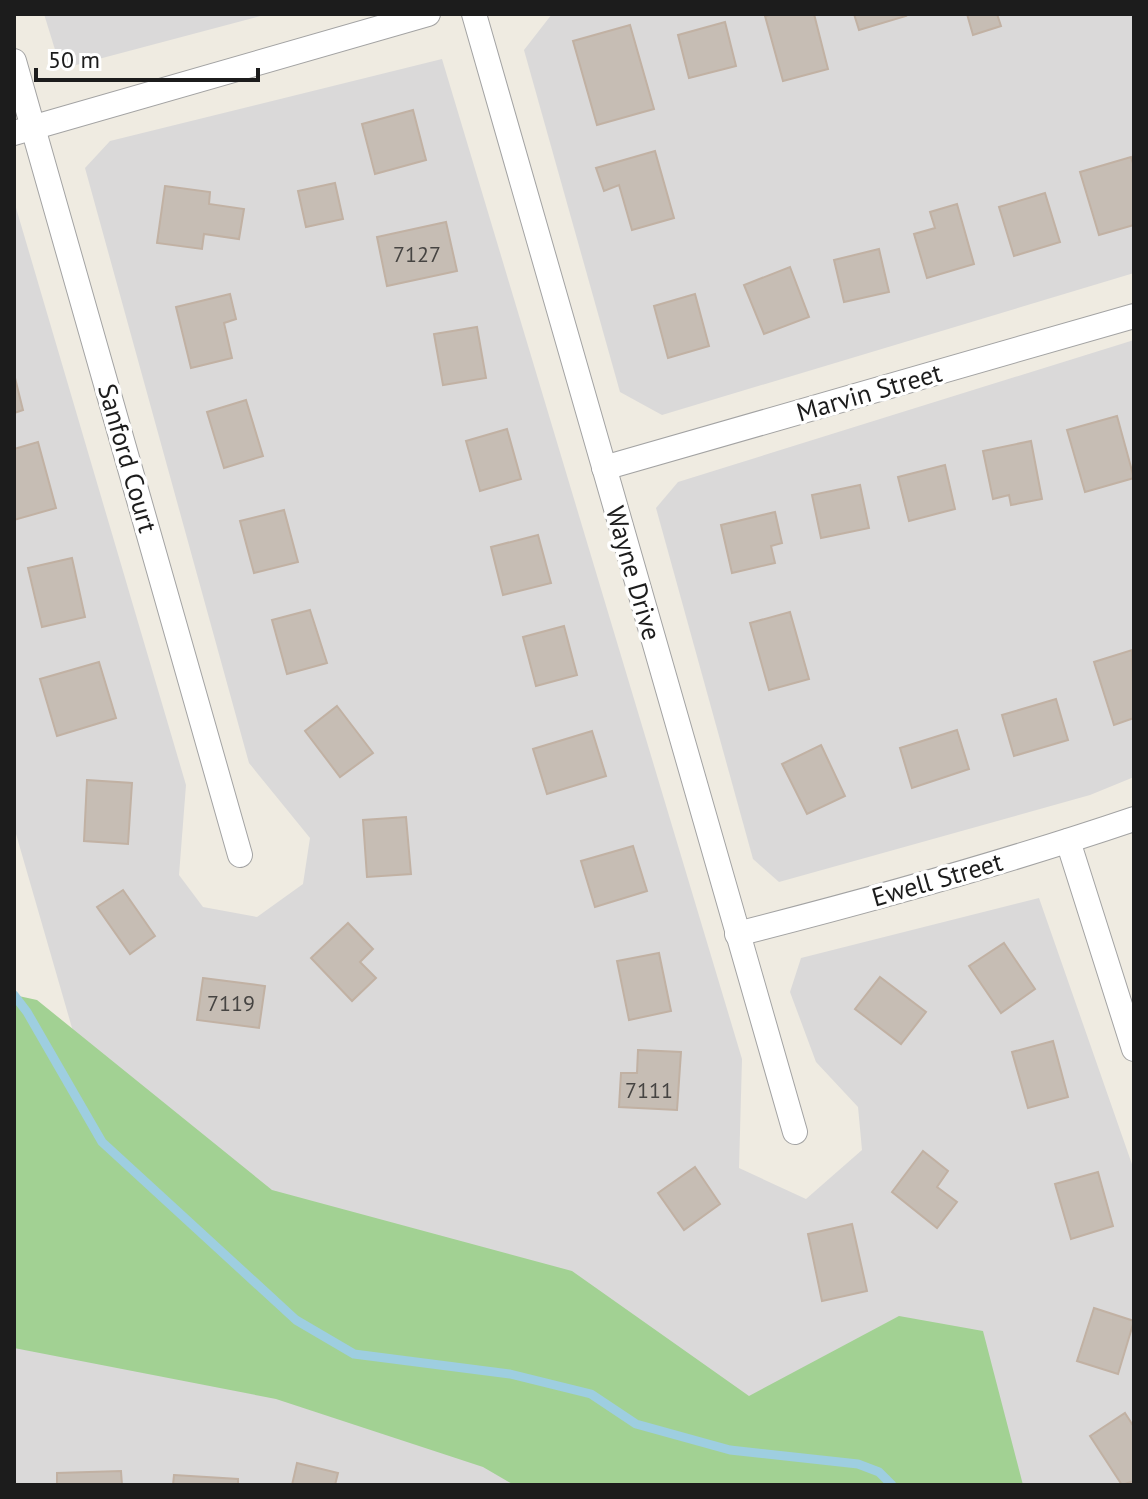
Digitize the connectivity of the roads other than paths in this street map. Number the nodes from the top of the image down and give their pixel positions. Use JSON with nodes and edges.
{"nodes":[{"id":1,"x":428,"y":14,"type":"edge"},
{"id":2,"x":474,"y":14,"type":"edge"},
{"id":3,"x":14,"y":61,"type":"edge"},
{"id":4,"x":23,"y":130,"type":"edge"},
{"id":5,"x":1134,"y":316,"type":"edge"},
{"id":6,"x":604,"y":468,"type":"junction"},
{"id":7,"x":1134,"y":819,"type":"edge"},
{"id":8,"x":1068,"y":841,"type":"junction"},
{"id":9,"x":240,"y":855,"type":"dead end"},
{"id":10,"x":737,"y":934,"type":"junction"},
{"id":11,"x":1134,"y":1049,"type":"edge"},
{"id":12,"x":795,"y":1132,"type":"dead end"}],
"edges":[{"from":1,"to":4,"type":"street"},
{"from":2,"to":6,"type":"street","name":"Wayne Drive"},
{"from":3,"to":4,"type":"street","name":"Sanford Court"},
{"from":4,"to":9,"type":"street","name":"Sanford Court"},
{"from":5,"to":6,"type":"street","name":"Marvin Street"},
{"from":6,"to":10,"type":"street","name":"Wayne Drive"},
{"from":7,"to":8,"type":"street","name":"Ewell Street"},
{"from":8,"to":10,"type":"street","name":"Ewell Street"},
{"from":8,"to":11,"type":"street"},
{"from":10,"to":12,"type":"street","name":"Wayne Drive"}]}
